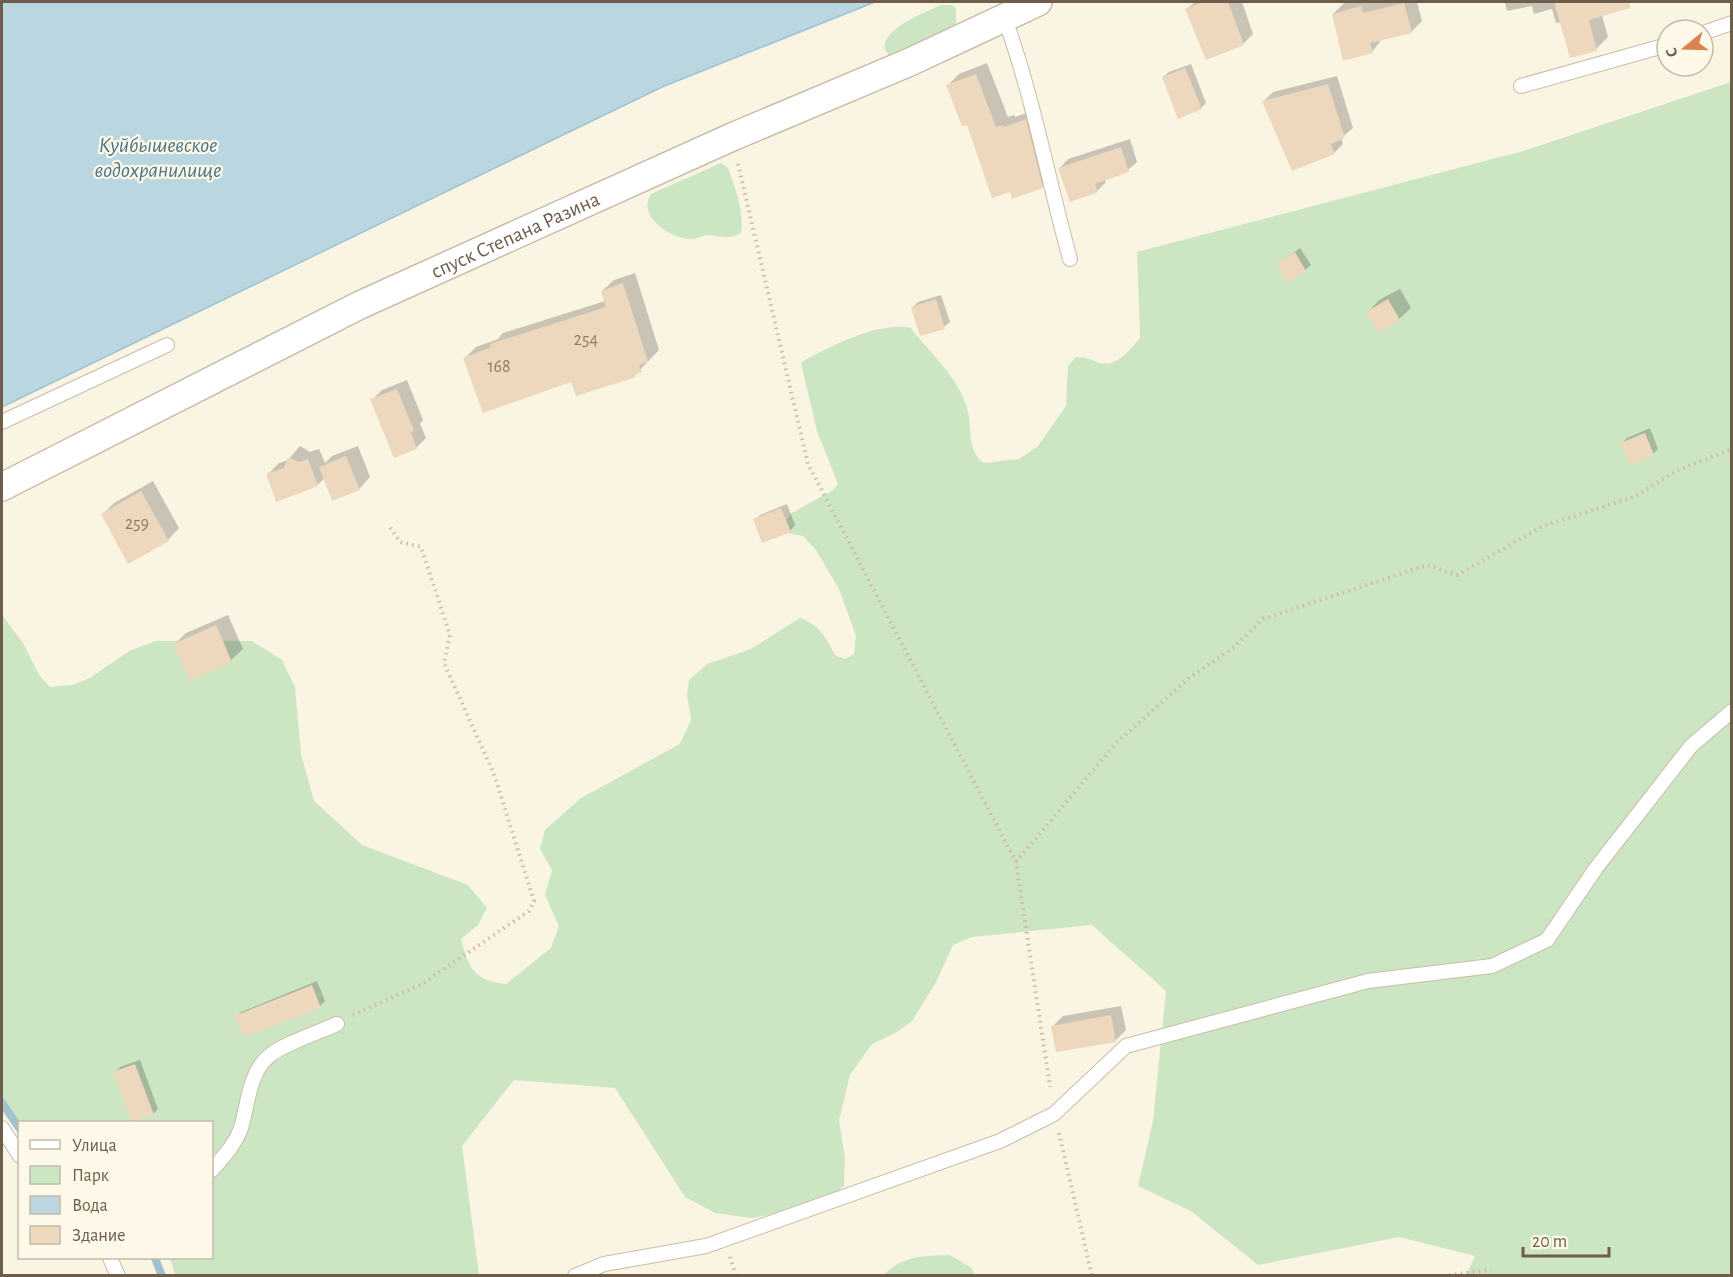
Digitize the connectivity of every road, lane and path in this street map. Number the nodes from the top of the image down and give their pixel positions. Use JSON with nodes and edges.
{"nodes":[{"id":1,"x":1038,"y":2,"type":"edge"},
{"id":2,"x":1005,"y":19,"type":"junction"},
{"id":3,"x":1731,"y":23,"type":"edge"},
{"id":4,"x":1715,"y":29,"type":"edge"},
{"id":5,"x":1655,"y":48,"type":"edge"},
{"id":6,"x":1521,"y":86,"type":"dead end"},
{"id":7,"x":732,"y":137,"type":"junction"},
{"id":8,"x":1070,"y":259,"type":"dead end"},
{"id":9,"x":167,"y":345,"type":"dead end"},
{"id":10,"x":2,"y":422,"type":"edge"},
{"id":11,"x":1731,"y":449,"type":"edge"},
{"id":12,"x":2,"y":487,"type":"edge"},
{"id":13,"x":388,"y":524,"type":"dead end"},
{"id":14,"x":1731,"y":711,"type":"edge"},
{"id":15,"x":1016,"y":862,"type":"junction"},
{"id":16,"x":337,"y":1024,"type":"joint"},
{"id":17,"x":1054,"y":1114,"type":"junction"},
{"id":18,"x":2,"y":1128,"type":"edge"},
{"id":19,"x":18,"y":1153,"type":"edge"},
{"id":20,"x":213,"y":1169,"type":"edge"},
{"id":21,"x":111,"y":1259,"type":"edge"},
{"id":22,"x":1491,"y":1270,"type":"dead end"},
{"id":23,"x":118,"y":1275,"type":"edge"},
{"id":24,"x":575,"y":1275,"type":"edge"},
{"id":25,"x":1092,"y":1275,"type":"edge"},
{"id":26,"x":1443,"y":1275,"type":"edge"}],
"edges":[{"from":1,"to":2,"type":"street","name":"спуск Степана Разина"},
{"from":2,"to":7,"type":"street","name":"спуск Степана Разина"},
{"from":2,"to":8,"type":"lane"},
{"from":3,"to":4,"type":"lane"},
{"from":5,"to":6,"type":"lane"},
{"from":7,"to":12,"type":"street","name":"спуск Степана Разина"},
{"from":7,"to":15,"type":"path"},
{"from":9,"to":10,"type":"lane"},
{"from":11,"to":15,"type":"path"},
{"from":13,"to":16,"type":"path"},
{"from":14,"to":17,"type":"lane"},
{"from":15,"to":17,"type":"path"},
{"from":16,"to":20,"type":"lane"},
{"from":17,"to":24,"type":"lane"},
{"from":17,"to":25,"type":"path"},
{"from":18,"to":19,"type":"lane"},
{"from":21,"to":23,"type":"lane"},
{"from":22,"to":26,"type":"path"}]}
